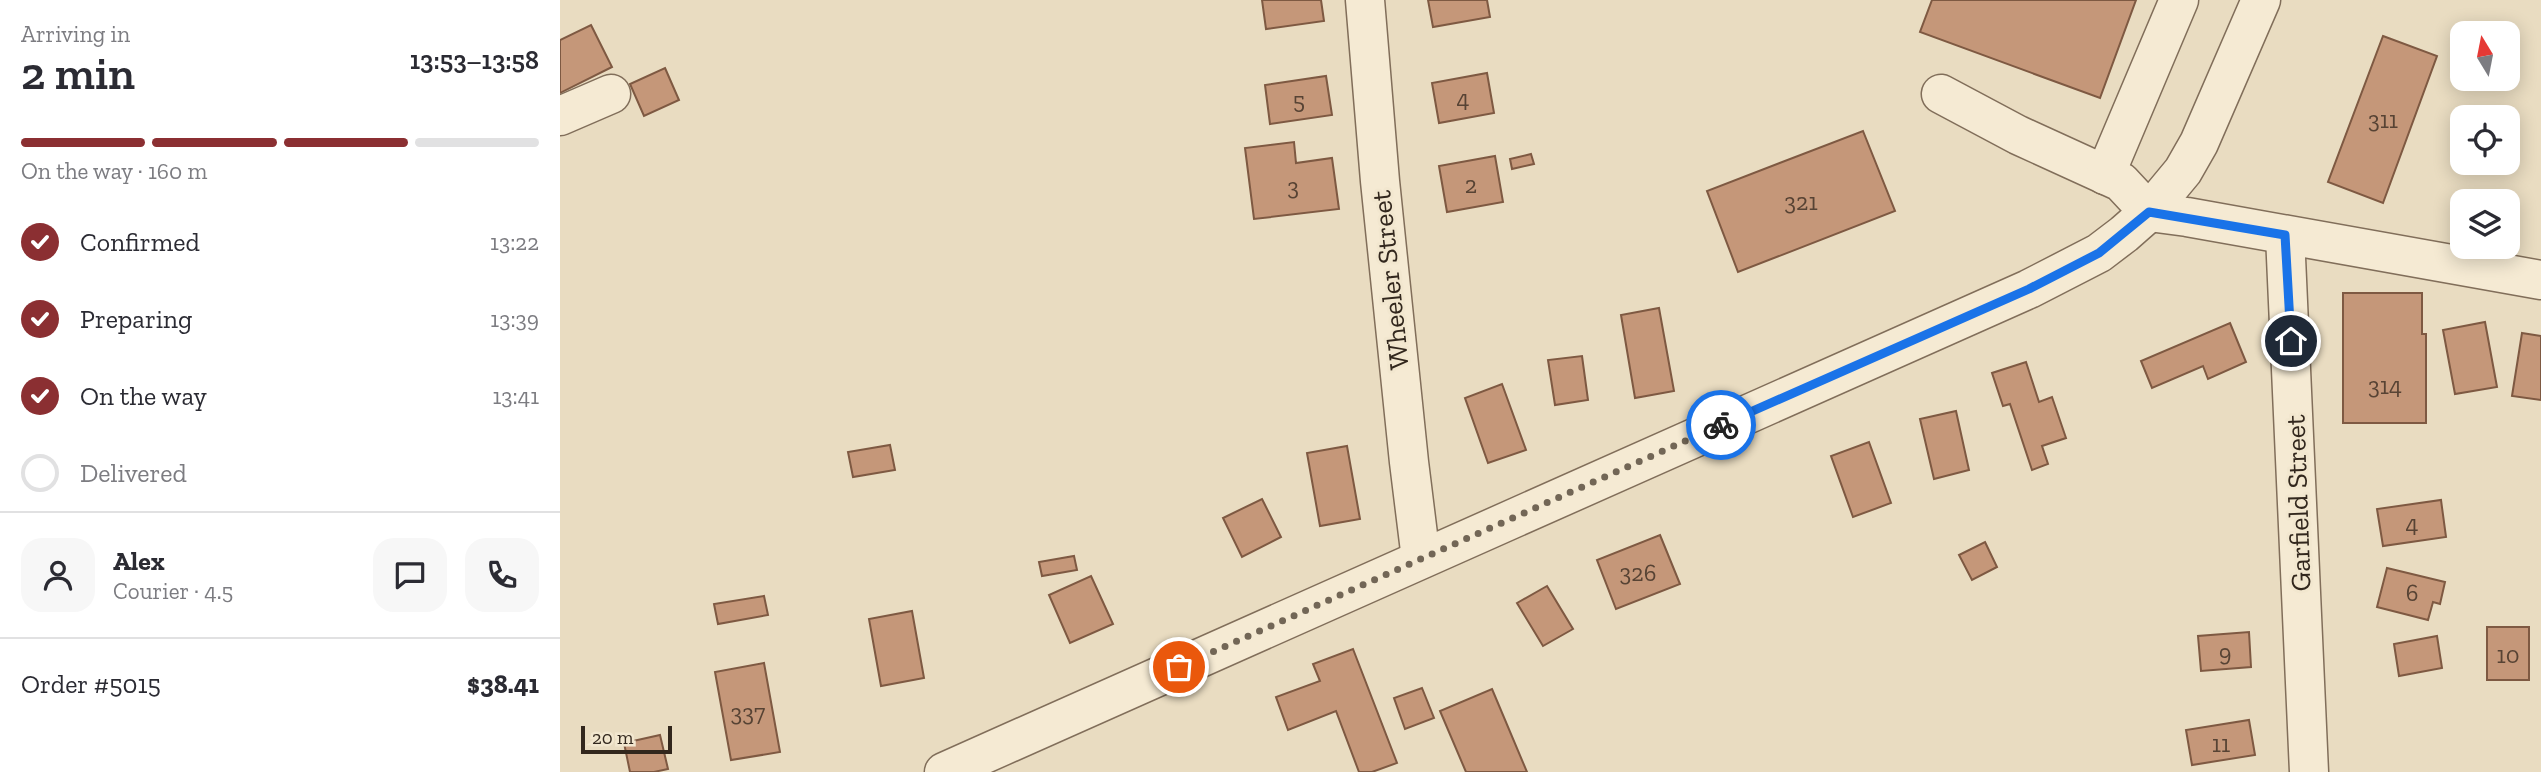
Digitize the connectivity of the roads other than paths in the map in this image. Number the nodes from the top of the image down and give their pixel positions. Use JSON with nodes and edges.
{"nodes":[{"id":1,"x":1365,"y":0,"type":"edge"},
{"id":2,"x":2179,"y":0,"type":"edge"},
{"id":3,"x":2250,"y":4,"type":"edge"},
{"id":4,"x":611,"y":94,"type":"dead end"},
{"id":5,"x":1941,"y":94,"type":"dead end"},
{"id":6,"x":560,"y":116,"type":"edge"},
{"id":7,"x":2105,"y":175,"type":"junction"},
{"id":8,"x":2149,"y":212,"type":"junction"},
{"id":9,"x":2285,"y":235,"type":"junction"},
{"id":10,"x":2541,"y":280,"type":"edge"},
{"id":11,"x":1421,"y":559,"type":"junction"},
{"id":12,"x":944,"y":772,"type":"edge"},
{"id":13,"x":2309,"y":772,"type":"edge"}],
"edges":[{"from":1,"to":11,"type":"street","name":"Wheeler Street"},
{"from":2,"to":7,"type":"street"},
{"from":3,"to":8,"type":"street"},
{"from":4,"to":6,"type":"street"},
{"from":5,"to":7,"type":"street"},
{"from":7,"to":8,"type":"street"},
{"from":8,"to":9,"type":"street"},
{"from":8,"to":11,"type":"street"},
{"from":9,"to":10,"type":"street"},
{"from":9,"to":13,"type":"street","name":"Garfield Street"},
{"from":11,"to":12,"type":"street"}]}
